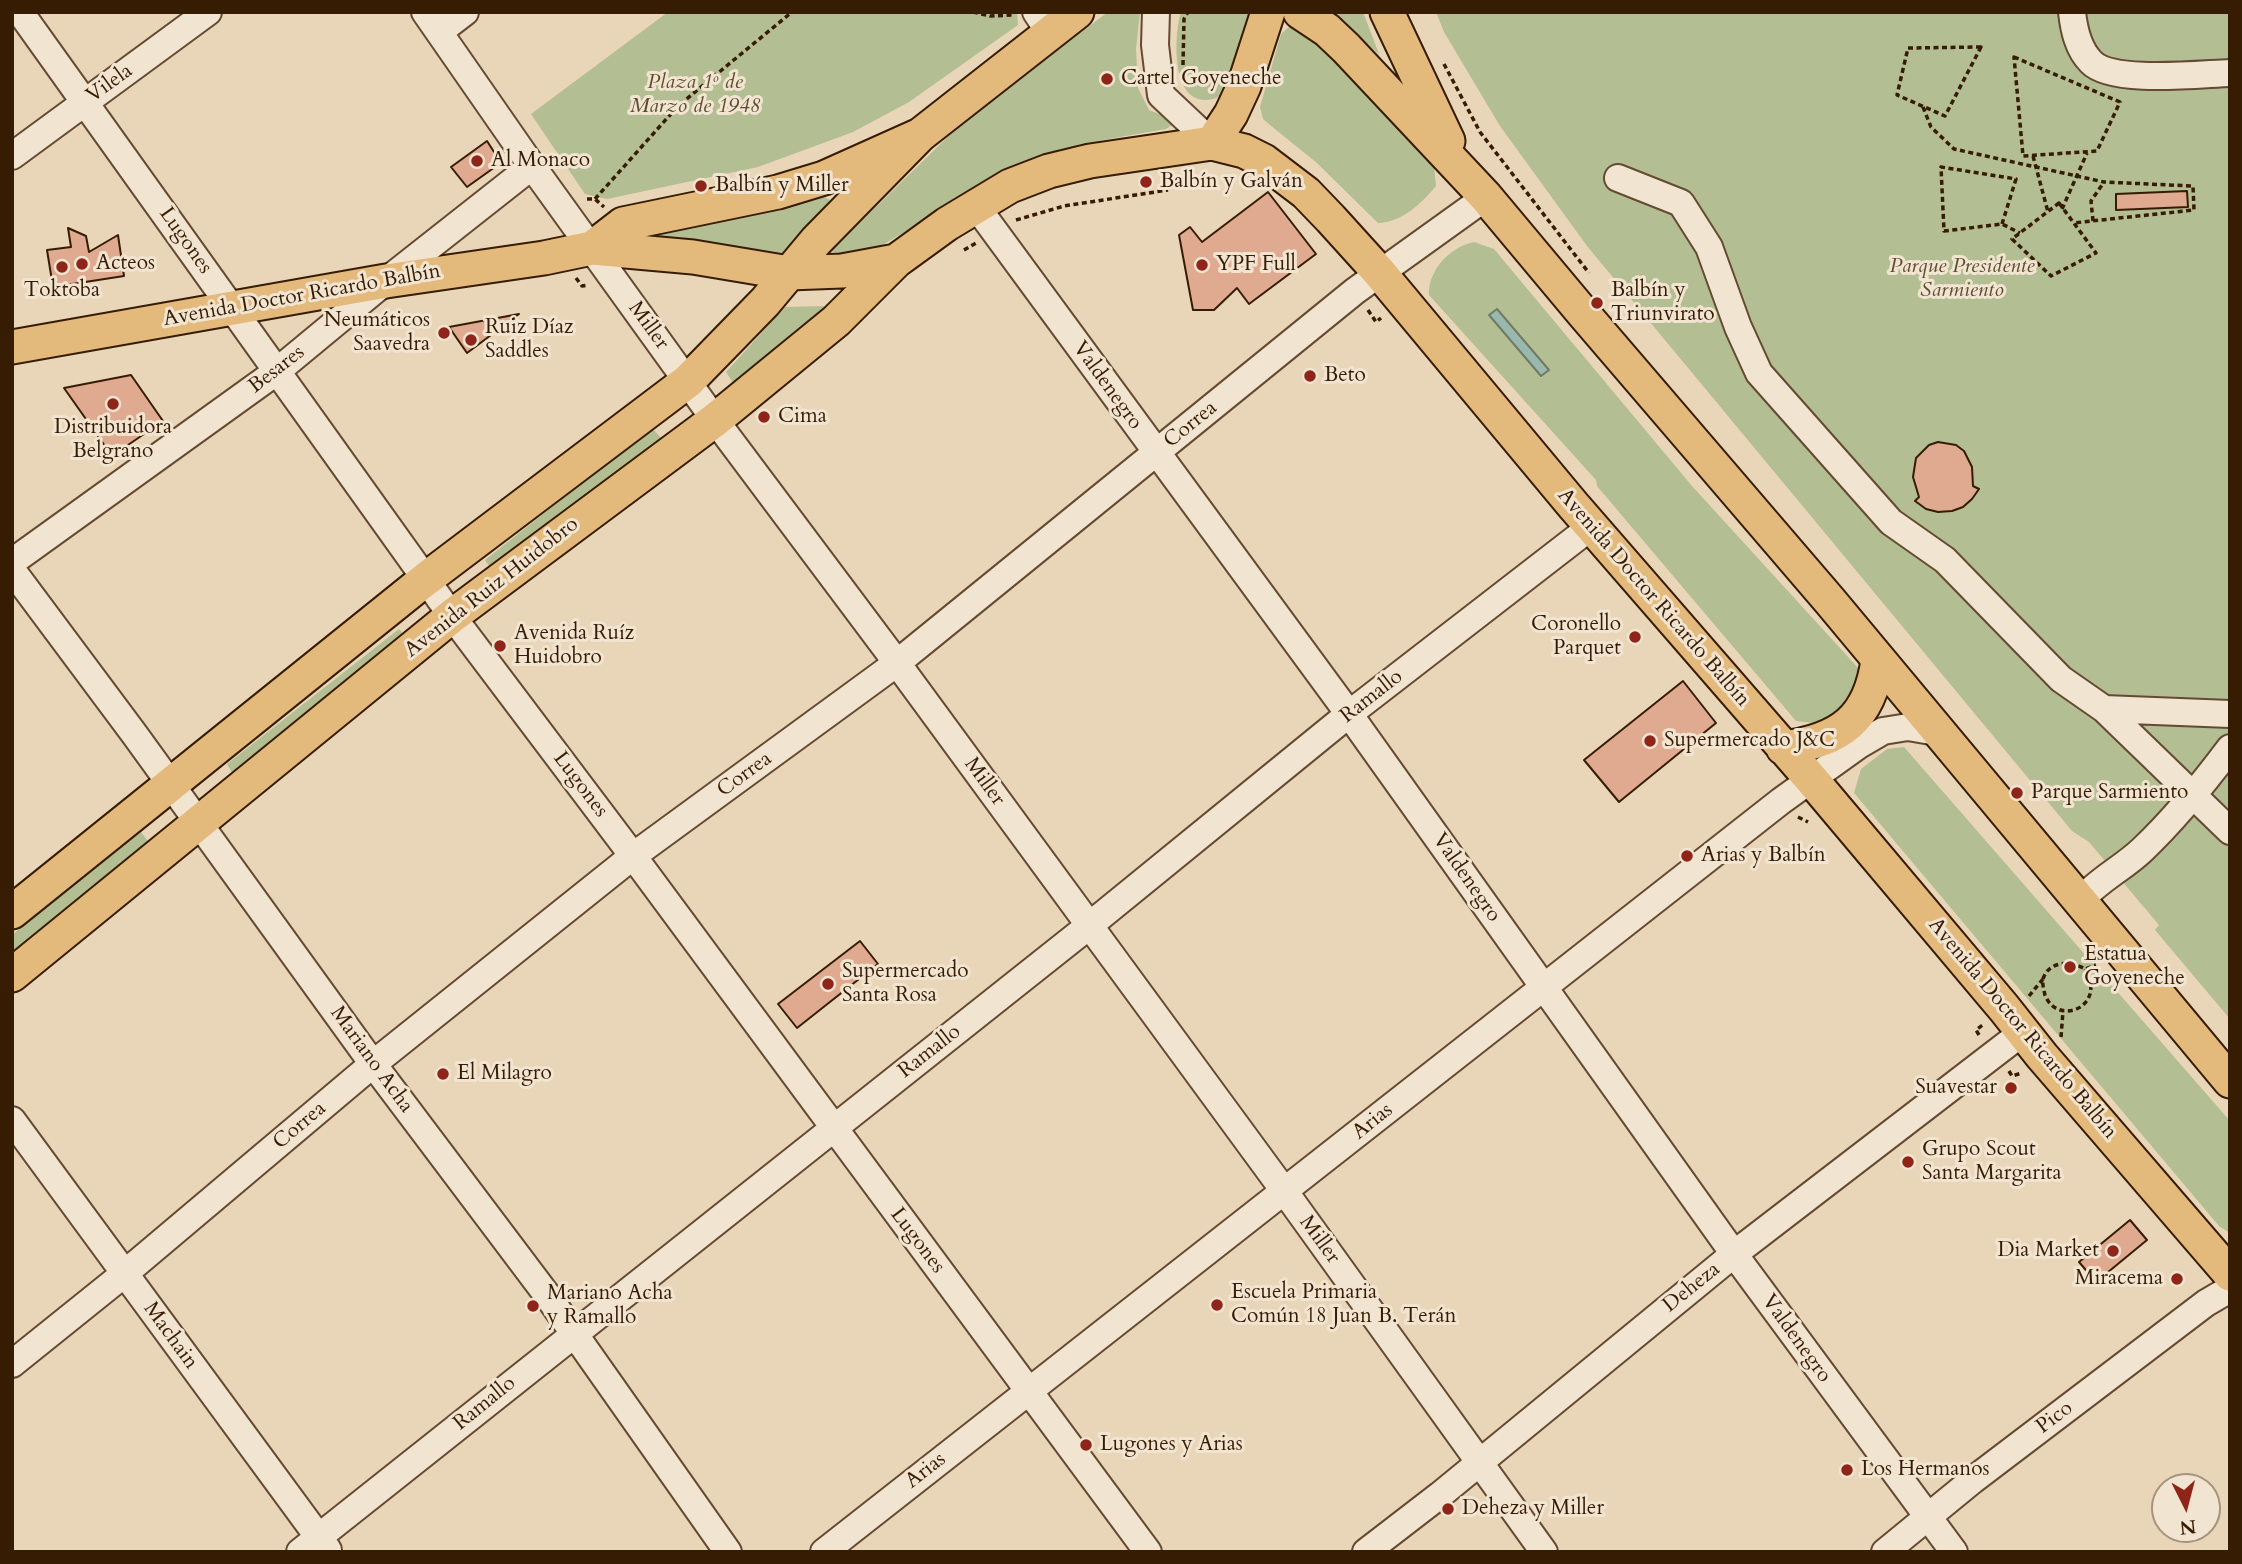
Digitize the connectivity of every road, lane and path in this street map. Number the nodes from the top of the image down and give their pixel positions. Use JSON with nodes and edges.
{"nodes":[{"id":1,"x":20,"y":12,"type":"edge"},
{"id":2,"x":208,"y":12,"type":"edge"},
{"id":3,"x":465,"y":12,"type":"edge"},
{"id":4,"x":792,"y":12,"type":"edge"},
{"id":5,"x":973,"y":12,"type":"edge"},
{"id":6,"x":1018,"y":12,"type":"edge"},
{"id":7,"x":1077,"y":12,"type":"edge"},
{"id":8,"x":1156,"y":12,"type":"edge"},
{"id":9,"x":1268,"y":12,"type":"edge"},
{"id":10,"x":1300,"y":12,"type":"edge"},
{"id":11,"x":1387,"y":12,"type":"edge"},
{"id":12,"x":2072,"y":12,"type":"edge"},
{"id":13,"x":432,"y":22,"type":"edge"},
{"id":14,"x":1043,"y":22,"type":"edge"},
{"id":15,"x":2230,"y":73,"type":"edge"},
{"id":16,"x":85,"y":102,"type":"junction"},
{"id":17,"x":1923,"y":107,"type":"junction"},
{"id":18,"x":920,"y":135,"type":"junction"},
{"id":19,"x":1212,"y":144,"type":"junction"},
{"id":20,"x":2088,"y":152,"type":"junction"},
{"id":21,"x":12,"y":156,"type":"edge"},
{"id":22,"x":2033,"y":156,"type":"junction"},
{"id":23,"x":532,"y":166,"type":"junction"},
{"id":24,"x":2036,"y":167,"type":"junction"},
{"id":25,"x":1461,"y":168,"type":"junction"},
{"id":26,"x":2077,"y":176,"type":"junction"},
{"id":27,"x":1618,"y":177,"type":"dead end"},
{"id":28,"x":2104,"y":182,"type":"junction"},
{"id":29,"x":1168,"y":190,"type":"dead end"},
{"id":30,"x":1486,"y":197,"type":"junction"},
{"id":31,"x":595,"y":199,"type":"dead end"},
{"id":32,"x":2063,"y":209,"type":"junction"},
{"id":33,"x":2048,"y":212,"type":"junction"},
{"id":34,"x":986,"y":219,"type":"junction"},
{"id":35,"x":2093,"y":221,"type":"junction"},
{"id":36,"x":2073,"y":222,"type":"junction"},
{"id":37,"x":2002,"y":224,"type":"junction"},
{"id":38,"x":2020,"y":233,"type":"junction"},
{"id":39,"x":592,"y":248,"type":"junction"},
{"id":40,"x":964,"y":250,"type":"dead end"},
{"id":41,"x":896,"y":261,"type":"junction"},
{"id":42,"x":1379,"y":272,"type":"junction"},
{"id":43,"x":789,"y":273,"type":"junction"},
{"id":44,"x":386,"y":281,"type":"junction"},
{"id":45,"x":232,"y":307,"type":"junction"},
{"id":46,"x":12,"y":346,"type":"edge"},
{"id":47,"x":276,"y":372,"type":"junction"},
{"id":48,"x":688,"y":381,"type":"junction"},
{"id":49,"x":715,"y":420,"type":"junction"},
{"id":50,"x":1156,"y":454,"type":"junction"},
{"id":51,"x":1592,"y":526,"type":"junction"},
{"id":52,"x":12,"y":562,"type":"edge"},
{"id":53,"x":12,"y":570,"type":"edge"},
{"id":54,"x":426,"y":579,"type":"junction"},
{"id":55,"x":452,"y":616,"type":"junction"},
{"id":56,"x":1878,"y":660,"type":"junction"},
{"id":57,"x":897,"y":663,"type":"junction"},
{"id":58,"x":2104,"y":709,"type":"junction"},
{"id":59,"x":1349,"y":714,"type":"junction"},
{"id":60,"x":2230,"y":714,"type":"edge"},
{"id":61,"x":1937,"y":732,"type":"junction"},
{"id":62,"x":1783,"y":748,"type":"junction"},
{"id":63,"x":2230,"y":748,"type":"edge"},
{"id":64,"x":1812,"y":780,"type":"junction"},
{"id":65,"x":171,"y":785,"type":"junction"},
{"id":66,"x":2194,"y":796,"type":"junction"},
{"id":67,"x":199,"y":824,"type":"junction"},
{"id":68,"x":2230,"y":831,"type":"edge"},
{"id":69,"x":633,"y":856,"type":"junction"},
{"id":70,"x":2080,"y":901,"type":"junction"},
{"id":71,"x":12,"y":912,"type":"edge"},
{"id":72,"x":1090,"y":925,"type":"junction"},
{"id":73,"x":2117,"y":946,"type":"junction"},
{"id":74,"x":2085,"y":969,"type":"junction"},
{"id":75,"x":12,"y":975,"type":"edge"},
{"id":76,"x":1543,"y":987,"type":"junction"},
{"id":77,"x":2023,"y":1032,"type":"junction"},
{"id":78,"x":373,"y":1064,"type":"junction"},
{"id":79,"x":2230,"y":1081,"type":"edge"},
{"id":80,"x":12,"y":1120,"type":"edge"},
{"id":81,"x":833,"y":1128,"type":"junction"},
{"id":82,"x":1285,"y":1192,"type":"junction"},
{"id":83,"x":1734,"y":1254,"type":"junction"},
{"id":84,"x":2224,"y":1258,"type":"edge"},
{"id":85,"x":124,"y":1274,"type":"junction"},
{"id":86,"x":2230,"y":1289,"type":"edge"},
{"id":87,"x":576,"y":1335,"type":"junction"},
{"id":88,"x":12,"y":1364,"type":"edge"},
{"id":89,"x":1028,"y":1391,"type":"junction"},
{"id":90,"x":1479,"y":1463,"type":"junction"},
{"id":91,"x":1927,"y":1518,"type":"junction"},
{"id":92,"x":315,"y":1547,"type":"edge"},
{"id":93,"x":729,"y":1552,"type":"edge"},
{"id":94,"x":824,"y":1552,"type":"edge"},
{"id":95,"x":1147,"y":1552,"type":"edge"},
{"id":96,"x":1366,"y":1552,"type":"edge"},
{"id":97,"x":1544,"y":1552,"type":"edge"},
{"id":98,"x":1885,"y":1552,"type":"edge"},
{"id":99,"x":1954,"y":1552,"type":"edge"}],
"edges":[{"from":1,"to":16,"type":"street","name":"Lugones"},
{"from":2,"to":16,"type":"street","name":"Vilela"},
{"from":3,"to":13,"type":"street"},
{"from":4,"to":31,"type":"path"},
{"from":5,"to":6,"type":"path"},
{"from":7,"to":14,"type":"main road","name":"Avenida Doctor Ricardo Balbín"},
{"from":8,"to":19,"type":"street"},
{"from":9,"to":19,"type":"main road"},
{"from":10,"to":25,"type":"main road"},
{"from":11,"to":25,"type":"main road"},
{"from":12,"to":15,"type":"street"},
{"from":13,"to":23,"type":"street","name":"Miller"},
{"from":14,"to":18,"type":"main road","name":"Avenida Doctor Ricardo Balbín"},
{"from":16,"to":21,"type":"street","name":"Vilela"},
{"from":16,"to":45,"type":"street","name":"Lugones"},
{"from":17,"to":17,"type":"path"},
{"from":17,"to":24,"type":"path"},
{"from":18,"to":39,"type":"main road","name":"Avenida Doctor Ricardo Balbín"},
{"from":18,"to":43,"type":"main road"},
{"from":19,"to":34,"type":"main road","name":"Avenida Doctor Ricardo Balbín"},
{"from":19,"to":42,"type":"main road","name":"Avenida Doctor Ricardo Balbín"},
{"from":20,"to":22,"type":"path"},
{"from":20,"to":22,"type":"path"},
{"from":20,"to":26,"type":"path"},
{"from":22,"to":24,"type":"path"},
{"from":23,"to":39,"type":"street","name":"Miller"},
{"from":23,"to":44,"type":"street","name":"Besares"},
{"from":24,"to":26,"type":"path"},
{"from":24,"to":33,"type":"path"},
{"from":25,"to":30,"type":"main road"},
{"from":26,"to":28,"type":"path"},
{"from":26,"to":32,"type":"path"},
{"from":27,"to":58,"type":"street"},
{"from":28,"to":35,"type":"path"},
{"from":28,"to":35,"type":"path"},
{"from":29,"to":34,"type":"path"},
{"from":30,"to":42,"type":"street","name":"Correa"},
{"from":30,"to":56,"type":"main road"},
{"from":32,"to":33,"type":"path"},
{"from":32,"to":36,"type":"path"},
{"from":33,"to":38,"type":"path"},
{"from":34,"to":40,"type":"path"},
{"from":34,"to":41,"type":"main road","name":"Avenida Ruiz Huidobro"},
{"from":34,"to":50,"type":"street","name":"Valdenegro"},
{"from":35,"to":36,"type":"path"},
{"from":36,"to":38,"type":"path"},
{"from":37,"to":37,"type":"path"},
{"from":37,"to":38,"type":"path"},
{"from":39,"to":43,"type":"main road","name":"Avenida Doctor Ricardo Balbín"},
{"from":39,"to":44,"type":"main road","name":"Avenida Doctor Ricardo Balbín"},
{"from":39,"to":48,"type":"street","name":"Miller"},
{"from":41,"to":43,"type":"main road","name":"Avenida Doctor Ricardo Balbín"},
{"from":41,"to":49,"type":"main road","name":"Avenida Ruiz Huidobro"},
{"from":42,"to":50,"type":"street","name":"Correa"},
{"from":42,"to":51,"type":"main road","name":"Avenida Doctor Ricardo Balbín"},
{"from":43,"to":48,"type":"main road"},
{"from":44,"to":45,"type":"main road","name":"Avenida Doctor Ricardo Balbín"},
{"from":44,"to":47,"type":"street","name":"Besares"},
{"from":45,"to":46,"type":"main road","name":"Avenida Doctor Ricardo Balbín"},
{"from":45,"to":47,"type":"street","name":"Lugones"},
{"from":47,"to":52,"type":"street","name":"Besares"},
{"from":47,"to":54,"type":"street","name":"Lugones"},
{"from":48,"to":49,"type":"street","name":"Miller"},
{"from":48,"to":54,"type":"main road"},
{"from":49,"to":55,"type":"main road","name":"Avenida Ruiz Huidobro"},
{"from":49,"to":57,"type":"street","name":"Miller"},
{"from":50,"to":57,"type":"street","name":"Correa"},
{"from":50,"to":59,"type":"street","name":"Valdenegro"},
{"from":51,"to":59,"type":"street","name":"Ramallo"},
{"from":51,"to":62,"type":"main road","name":"Avenida Doctor Ricardo Balbín"},
{"from":53,"to":65,"type":"street","name":"Mariano Acha"},
{"from":54,"to":55,"type":"street","name":"Lugones"},
{"from":54,"to":65,"type":"main road"},
{"from":55,"to":67,"type":"main road","name":"Avenida Ruiz Huidobro"},
{"from":55,"to":69,"type":"street","name":"Lugones"},
{"from":56,"to":61,"type":"main road"},
{"from":56,"to":62,"type":"main road"},
{"from":57,"to":69,"type":"street","name":"Correa"},
{"from":57,"to":72,"type":"street","name":"Miller"},
{"from":58,"to":60,"type":"street"},
{"from":58,"to":66,"type":"street"},
{"from":59,"to":72,"type":"street","name":"Ramallo"},
{"from":59,"to":76,"type":"street","name":"Valdenegro"},
{"from":61,"to":64,"type":"street","name":"Arias"},
{"from":61,"to":70,"type":"main road"},
{"from":62,"to":64,"type":"main road","name":"Avenida Doctor Ricardo Balbín"},
{"from":63,"to":66,"type":"street"},
{"from":64,"to":76,"type":"street","name":"Arias"},
{"from":64,"to":77,"type":"main road","name":"Avenida Doctor Ricardo Balbín"},
{"from":65,"to":67,"type":"street","name":"Mariano Acha"},
{"from":65,"to":71,"type":"main road"},
{"from":66,"to":68,"type":"street"},
{"from":66,"to":70,"type":"street"},
{"from":67,"to":75,"type":"main road","name":"Avenida Ruiz Huidobro"},
{"from":67,"to":78,"type":"street","name":"Mariano Acha"},
{"from":69,"to":78,"type":"street","name":"Correa"},
{"from":69,"to":81,"type":"street","name":"Lugones"},
{"from":70,"to":73,"type":"main road"},
{"from":72,"to":81,"type":"street","name":"Ramallo"},
{"from":72,"to":82,"type":"street","name":"Miller"},
{"from":73,"to":74,"type":"path"},
{"from":73,"to":79,"type":"main road"},
{"from":74,"to":74,"type":"path"},
{"from":76,"to":82,"type":"street","name":"Arias"},
{"from":76,"to":83,"type":"street","name":"Valdenegro"},
{"from":77,"to":83,"type":"street","name":"Deheza"},
{"from":77,"to":84,"type":"main road","name":"Avenida Doctor Ricardo Balbín"},
{"from":78,"to":85,"type":"street","name":"Correa"},
{"from":78,"to":87,"type":"street","name":"Mariano Acha"},
{"from":80,"to":85,"type":"street","name":"Machain"},
{"from":81,"to":87,"type":"street","name":"Ramallo"},
{"from":81,"to":89,"type":"street","name":"Lugones"},
{"from":82,"to":89,"type":"street","name":"Arias"},
{"from":82,"to":90,"type":"street","name":"Miller"},
{"from":83,"to":90,"type":"street","name":"Deheza"},
{"from":83,"to":91,"type":"street","name":"Valdenegro"},
{"from":85,"to":88,"type":"street","name":"Correa"},
{"from":85,"to":92,"type":"street","name":"Machain"},
{"from":86,"to":91,"type":"street","name":"Pico"},
{"from":87,"to":92,"type":"street","name":"Ramallo"},
{"from":87,"to":93,"type":"street","name":"Mariano Acha"},
{"from":89,"to":94,"type":"street","name":"Arias"},
{"from":89,"to":95,"type":"street","name":"Lugones"},
{"from":90,"to":96,"type":"street","name":"Deheza"},
{"from":90,"to":97,"type":"street","name":"Miller"},
{"from":91,"to":98,"type":"street","name":"Pico"},
{"from":91,"to":99,"type":"street","name":"Valdenegro"}]}
